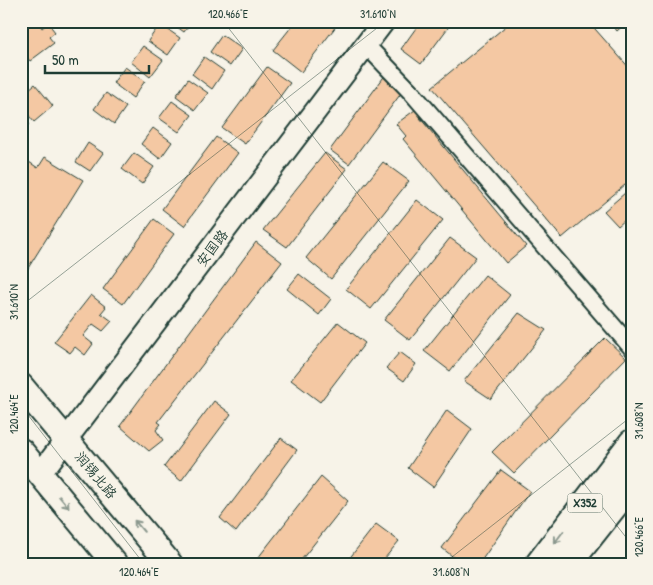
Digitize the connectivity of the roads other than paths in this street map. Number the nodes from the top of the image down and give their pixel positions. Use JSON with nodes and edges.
{"nodes":[{"id":1,"x":384,"y":21,"type":"edge"},
{"id":2,"x":366,"y":46,"type":"junction"},
{"id":3,"x":632,"y":348,"type":"edge"},
{"id":4,"x":21,"y":386,"type":"edge"},
{"id":5,"x":66,"y":440,"type":"junction"},
{"id":6,"x":632,"y":443,"type":"edge"},
{"id":7,"x":21,"y":451,"type":"edge"},
{"id":8,"x":40,"y":474,"type":"junction"},
{"id":9,"x":632,"y":483,"type":"edge"},
{"id":10,"x":115,"y":564,"type":"edge"},
{"id":11,"x":170,"y":564,"type":"edge"},
{"id":12,"x":539,"y":564,"type":"edge"},
{"id":13,"x":568,"y":564,"type":"edge"}],
"edges":[{"from":1,"to":2,"type":"street","name":"安国路"},
{"from":2,"to":3,"type":"street"},
{"from":2,"to":5,"type":"street","name":"安国路"},
{"from":4,"to":5,"type":"main road","name":"润锡北路"},
{"from":5,"to":8,"type":"street","name":"安国路"},
{"from":11,"to":5,"type":"main road","name":"润锡北路","one_way":true},
{"from":6,"to":12,"type":"main road","number":"X352","one_way":true},
{"from":7,"to":8,"type":"main road"},
{"from":8,"to":10,"type":"main road","one_way":true},
{"from":9,"to":13,"type":"main road","number":"X352"}]}
